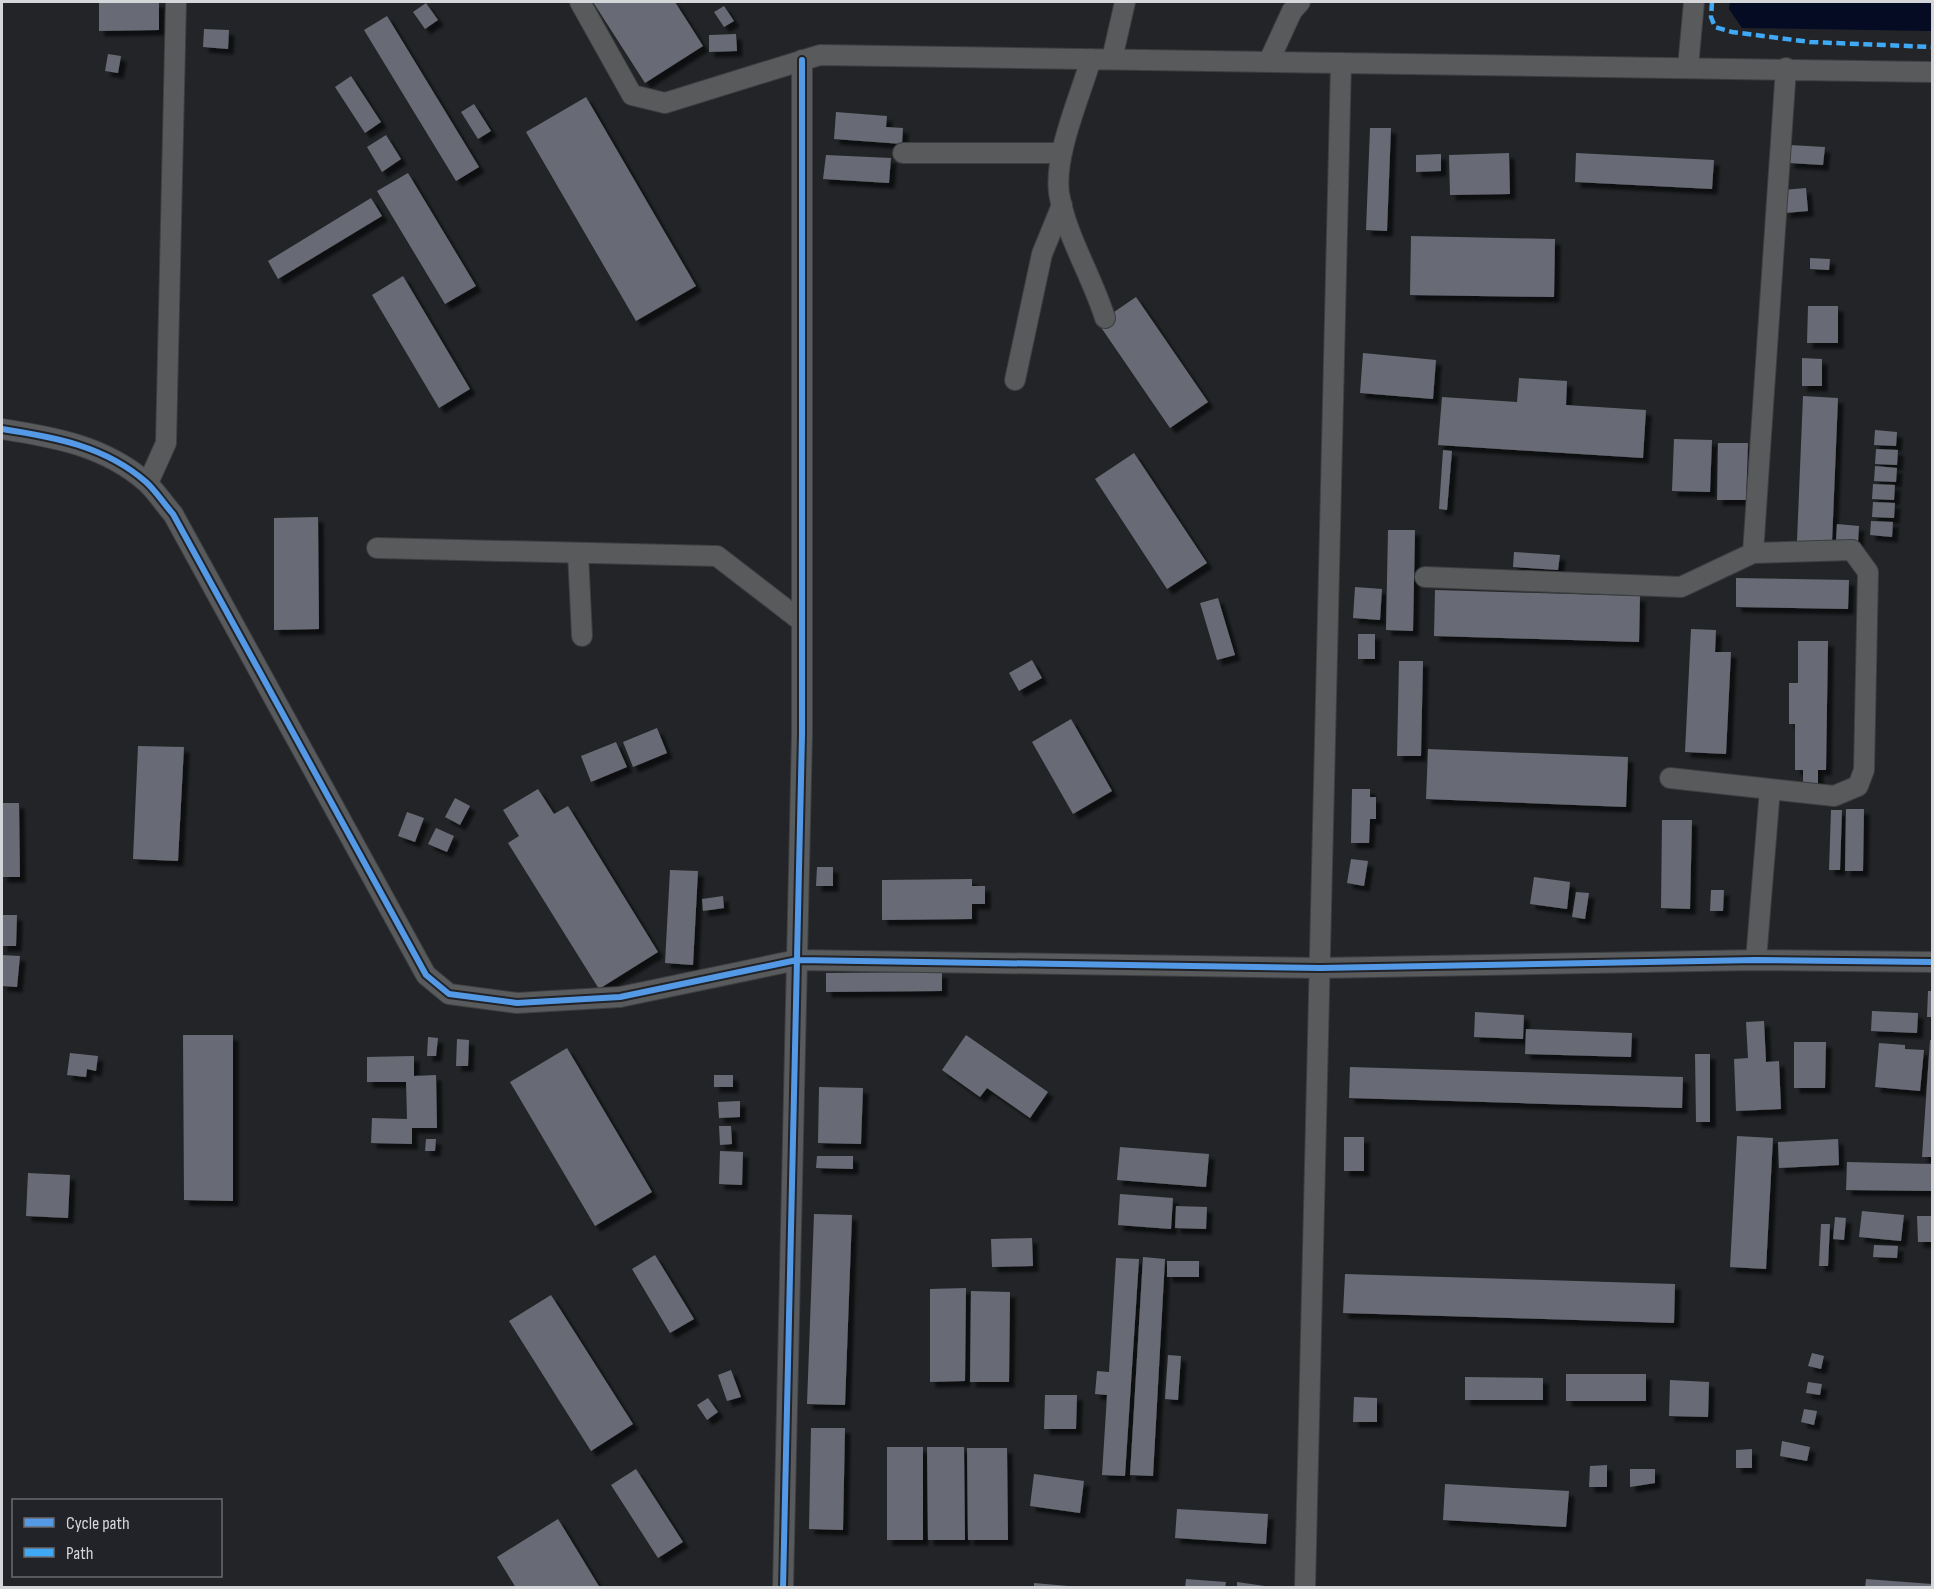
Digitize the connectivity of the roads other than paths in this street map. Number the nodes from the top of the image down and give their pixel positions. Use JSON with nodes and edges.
{"nodes":[{"id":1,"x":176,"y":2,"type":"edge"},
{"id":2,"x":580,"y":2,"type":"edge"},
{"id":3,"x":1125,"y":2,"type":"edge"},
{"id":4,"x":1300,"y":2,"type":"edge"},
{"id":5,"x":1694,"y":2,"type":"edge"},
{"id":6,"x":1091,"y":59,"type":"junction"},
{"id":7,"x":1112,"y":59,"type":"junction"},
{"id":8,"x":802,"y":60,"type":"junction"},
{"id":9,"x":1269,"y":62,"type":"junction"},
{"id":10,"x":1341,"y":63,"type":"junction"},
{"id":11,"x":1688,"y":67,"type":"junction"},
{"id":12,"x":1786,"y":68,"type":"junction"},
{"id":13,"x":1932,"y":72,"type":"edge"},
{"id":14,"x":903,"y":153,"type":"dead end"},
{"id":15,"x":1062,"y":153,"type":"junction"},
{"id":16,"x":1062,"y":206,"type":"junction"},
{"id":17,"x":1105,"y":318,"type":"dead end"},
{"id":18,"x":1015,"y":380,"type":"dead end"},
{"id":19,"x":2,"y":429,"type":"edge"},
{"id":20,"x":148,"y":483,"type":"junction"},
{"id":21,"x":377,"y":548,"type":"dead end"},
{"id":22,"x":578,"y":553,"type":"junction"},
{"id":23,"x":1753,"y":553,"type":"junction"},
{"id":24,"x":1425,"y":578,"type":"dead end"},
{"id":25,"x":800,"y":620,"type":"junction"},
{"id":26,"x":582,"y":636,"type":"dead end"},
{"id":27,"x":1670,"y":778,"type":"dead end"},
{"id":28,"x":1770,"y":789,"type":"junction"},
{"id":29,"x":797,"y":960,"type":"junction"},
{"id":30,"x":1756,"y":960,"type":"junction"},
{"id":31,"x":1932,"y":962,"type":"edge"},
{"id":32,"x":1320,"y":968,"type":"junction"},
{"id":33,"x":783,"y":1587,"type":"edge"},
{"id":34,"x":1305,"y":1587,"type":"edge"}],
"edges":[{"from":1,"to":20,"type":"street"},
{"from":2,"to":8,"type":"street"},
{"from":3,"to":7,"type":"street"},
{"from":4,"to":9,"type":"street"},
{"from":5,"to":11,"type":"street"},
{"from":6,"to":7,"type":"street"},
{"from":6,"to":8,"type":"street"},
{"from":6,"to":15,"type":"street"},
{"from":7,"to":9,"type":"street"},
{"from":8,"to":25,"type":"street"},
{"from":9,"to":10,"type":"street"},
{"from":10,"to":11,"type":"street"},
{"from":10,"to":32,"type":"street"},
{"from":11,"to":12,"type":"street"},
{"from":12,"to":13,"type":"street"},
{"from":12,"to":23,"type":"street"},
{"from":14,"to":15,"type":"street"},
{"from":15,"to":16,"type":"street"},
{"from":16,"to":17,"type":"street"},
{"from":16,"to":18,"type":"street"},
{"from":19,"to":20,"type":"street"},
{"from":20,"to":29,"type":"street"},
{"from":21,"to":22,"type":"street"},
{"from":22,"to":25,"type":"street"},
{"from":22,"to":26,"type":"street"},
{"from":23,"to":24,"type":"street"},
{"from":23,"to":28,"type":"street"},
{"from":25,"to":29,"type":"street"},
{"from":27,"to":28,"type":"street"},
{"from":28,"to":30,"type":"street"},
{"from":29,"to":32,"type":"street"},
{"from":29,"to":33,"type":"street"},
{"from":30,"to":31,"type":"street"},
{"from":30,"to":32,"type":"street"},
{"from":32,"to":34,"type":"street"}]}
